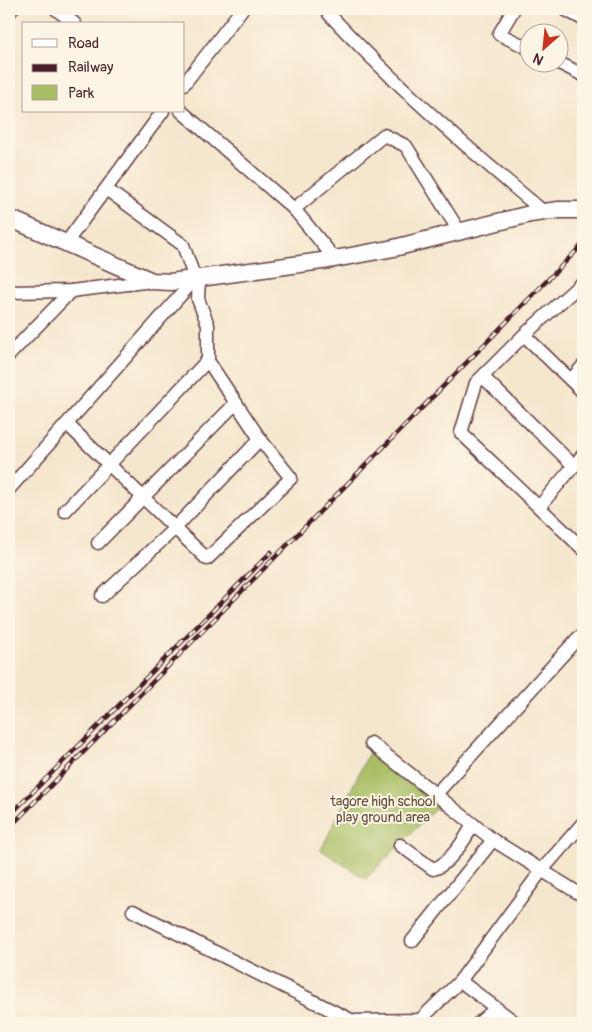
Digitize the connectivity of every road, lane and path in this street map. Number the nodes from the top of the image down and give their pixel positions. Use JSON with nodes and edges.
{"nodes":[{"id":1,"x":12,"y":9,"type":"edge"},
{"id":2,"x":56,"y":9,"type":"edge"},
{"id":3,"x":242,"y":9,"type":"edge"},
{"id":4,"x":334,"y":9,"type":"edge"},
{"id":5,"x":514,"y":9,"type":"edge"},
{"id":6,"x":564,"y":9,"type":"edge"},
{"id":7,"x":9,"y":12,"type":"edge"},
{"id":8,"x":583,"y":19,"type":"edge"},
{"id":9,"x":72,"y":22,"type":"edge"},
{"id":10,"x":520,"y":44,"type":"edge"},
{"id":11,"x":570,"y":68,"type":"edge"},
{"id":12,"x":583,"y":75,"type":"edge"},
{"id":13,"x":185,"y":83,"type":"edge"},
{"id":14,"x":162,"y":112,"type":"edge"},
{"id":15,"x":182,"y":112,"type":"edge"},
{"id":16,"x":106,"y":189,"type":"junction"},
{"id":17,"x":294,"y":209,"type":"junction"},
{"id":18,"x":583,"y":210,"type":"edge"},
{"id":19,"x":544,"y":212,"type":"junction"},
{"id":20,"x":9,"y":218,"type":"edge"},
{"id":21,"x":459,"y":231,"type":"junction"},
{"id":22,"x":66,"y":243,"type":"junction"},
{"id":23,"x":335,"y":259,"type":"junction"},
{"id":24,"x":197,"y":279,"type":"junction"},
{"id":25,"x":152,"y":281,"type":"junction"},
{"id":26,"x":583,"y":282,"type":"edge"},
{"id":27,"x":72,"y":291,"type":"junction"},
{"id":28,"x":9,"y":292,"type":"edge"},
{"id":29,"x":524,"y":335,"type":"junction"},
{"id":30,"x":9,"y":355,"type":"edge"},
{"id":31,"x":208,"y":360,"type":"junction"},
{"id":32,"x":583,"y":366,"type":"edge"},
{"id":33,"x":482,"y":376,"type":"junction"},
{"id":34,"x":571,"y":380,"type":"junction"},
{"id":35,"x":583,"y":392,"type":"edge"},
{"id":36,"x":236,"y":403,"type":"junction"},
{"id":37,"x":67,"y":424,"type":"junction"},
{"id":38,"x":260,"y":439,"type":"junction"},
{"id":39,"x":583,"y":455,"type":"edge"},
{"id":40,"x":109,"y":465,"type":"junction"},
{"id":41,"x":574,"y":466,"type":"junction"},
{"id":42,"x":9,"y":489,"type":"edge"},
{"id":43,"x":142,"y":497,"type":"junction"},
{"id":44,"x":539,"y":507,"type":"junction"},
{"id":45,"x":65,"y":511,"type":"dead end"},
{"id":46,"x":174,"y":529,"type":"junction"},
{"id":47,"x":98,"y":543,"type":"dead end"},
{"id":48,"x":583,"y":549,"type":"edge"},
{"id":49,"x":102,"y":596,"type":"dead end"},
{"id":50,"x":582,"y":637,"type":"edge"},
{"id":51,"x":371,"y":743,"type":"dead end"},
{"id":52,"x":436,"y":794,"type":"junction"},
{"id":53,"x":583,"y":823,"type":"edge"},
{"id":54,"x":473,"y":824,"type":"junction"},
{"id":55,"x":493,"y":840,"type":"junction"},
{"id":56,"x":400,"y":845,"type":"dead end"},
{"id":57,"x":542,"y":870,"type":"junction"},
{"id":58,"x":583,"y":896,"type":"edge"},
{"id":59,"x":133,"y":911,"type":"dead end"},
{"id":60,"x":412,"y":941,"type":"dead end"},
{"id":61,"x":460,"y":981,"type":"junction"},
{"id":62,"x":496,"y":1008,"type":"junction"},
{"id":63,"x":479,"y":1023,"type":"edge"},
{"id":64,"x":516,"y":1023,"type":"edge"}],
"edges":[{"from":1,"to":7,"type":"street"},
{"from":2,"to":9,"type":"street"},
{"from":3,"to":13,"type":"street"},
{"from":4,"to":19,"type":"street"},
{"from":5,"to":10,"type":"street"},
{"from":6,"to":8,"type":"street"},
{"from":11,"to":12,"type":"street"},
{"from":14,"to":16,"type":"street"},
{"from":15,"to":17,"type":"street"},
{"from":16,"to":22,"type":"street"},
{"from":16,"to":24,"type":"street"},
{"from":17,"to":21,"type":"street"},
{"from":17,"to":23,"type":"street"},
{"from":18,"to":19,"type":"main road"},
{"from":19,"to":21,"type":"main road"},
{"from":20,"to":22,"type":"main road"},
{"from":21,"to":23,"type":"main road"},
{"from":22,"to":25,"type":"main road"},
{"from":23,"to":24,"type":"main road"},
{"from":24,"to":25,"type":"main road"},
{"from":24,"to":31,"type":"street"},
{"from":24,"to":37,"type":"street"},
{"from":25,"to":27,"type":"street"},
{"from":26,"to":29,"type":"street"},
{"from":27,"to":28,"type":"street"},
{"from":27,"to":30,"type":"street"},
{"from":29,"to":33,"type":"street"},
{"from":29,"to":34,"type":"street"},
{"from":31,"to":36,"type":"street"},
{"from":31,"to":40,"type":"street"},
{"from":32,"to":34,"type":"street"},
{"from":33,"to":41,"type":"street"},
{"from":33,"to":44,"type":"street"},
{"from":34,"to":35,"type":"street"},
{"from":36,"to":38,"type":"street"},
{"from":36,"to":43,"type":"street"},
{"from":37,"to":40,"type":"street"},
{"from":37,"to":42,"type":"street"},
{"from":38,"to":46,"type":"street"},
{"from":38,"to":46,"type":"street"},
{"from":39,"to":41,"type":"street"},
{"from":40,"to":43,"type":"street"},
{"from":40,"to":45,"type":"street"},
{"from":41,"to":44,"type":"street"},
{"from":43,"to":46,"type":"street"},
{"from":43,"to":47,"type":"street"},
{"from":44,"to":48,"type":"street"},
{"from":46,"to":49,"type":"street"},
{"from":50,"to":52,"type":"street"},
{"from":51,"to":52,"type":"street"},
{"from":52,"to":54,"type":"street"},
{"from":53,"to":57,"type":"street"},
{"from":54,"to":55,"type":"street"},
{"from":54,"to":56,"type":"street"},
{"from":55,"to":57,"type":"street"},
{"from":55,"to":60,"type":"street"},
{"from":57,"to":58,"type":"street"},
{"from":57,"to":61,"type":"street"},
{"from":59,"to":61,"type":"street"},
{"from":61,"to":62,"type":"street"},
{"from":62,"to":63,"type":"street"},
{"from":62,"to":64,"type":"street"}]}
